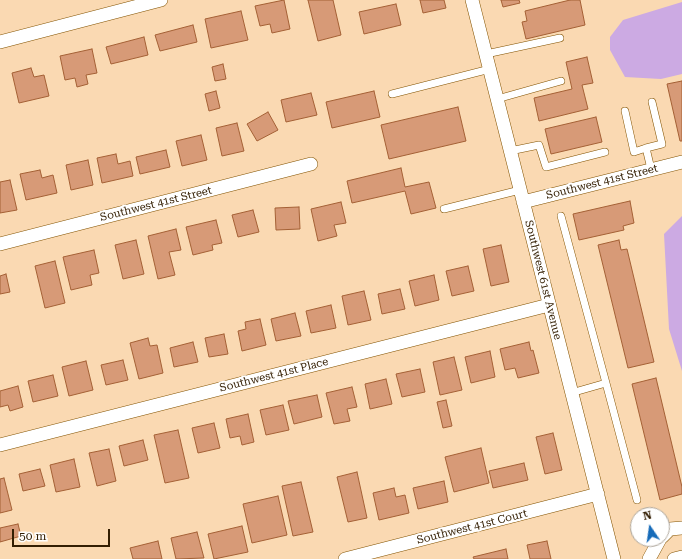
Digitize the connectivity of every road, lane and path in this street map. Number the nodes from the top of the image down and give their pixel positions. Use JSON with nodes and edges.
{"nodes":[{"id":1,"x":161,"y":0,"type":"edge"},
{"id":2,"x":472,"y":0,"type":"edge"},
{"id":3,"x":560,"y":38,"type":"dead end"},
{"id":4,"x":0,"y":42,"type":"edge"},
{"id":5,"x":486,"y":54,"type":"junction"},
{"id":6,"x":490,"y":69,"type":"junction"},
{"id":7,"x":561,"y":81,"type":"dead end"},
{"id":8,"x":392,"y":94,"type":"dead end"},
{"id":9,"x":497,"y":99,"type":"junction"},
{"id":10,"x":652,"y":102,"type":"dead end"},
{"id":11,"x":625,"y":111,"type":"dead end"},
{"id":12,"x":646,"y":148,"type":"junction"},
{"id":13,"x":510,"y":151,"type":"junction"},
{"id":14,"x":605,"y":152,"type":"dead end"},
{"id":15,"x":682,"y":162,"type":"edge"},
{"id":16,"x":311,"y":164,"type":"dead end"},
{"id":17,"x":651,"y":170,"type":"junction"},
{"id":18,"x":521,"y":196,"type":"junction"},
{"id":19,"x":444,"y":209,"type":"dead end"},
{"id":20,"x":561,"y":216,"type":"dead end"},
{"id":21,"x":0,"y":244,"type":"edge"},
{"id":22,"x":549,"y":305,"type":"junction"},
{"id":23,"x":606,"y":383,"type":"junction"},
{"id":24,"x":571,"y":393,"type":"junction"},
{"id":25,"x":0,"y":445,"type":"edge"},
{"id":26,"x":598,"y":494,"type":"junction"},
{"id":27,"x":637,"y":500,"type":"dead end"},
{"id":28,"x":682,"y":528,"type":"edge"},
{"id":29,"x":670,"y":529,"type":"edge"},
{"id":30,"x":656,"y":547,"type":"edge"},
{"id":31,"x":682,"y":557,"type":"edge"},
{"id":32,"x":345,"y":559,"type":"edge"},
{"id":33,"x":614,"y":559,"type":"edge"},
{"id":34,"x":649,"y":559,"type":"edge"},
{"id":35,"x":674,"y":559,"type":"edge"}],
"edges":[{"from":1,"to":4,"type":"street"},
{"from":2,"to":5,"type":"street","name":"Southwest 61st Avenue"},
{"from":3,"to":5,"type":"lane"},
{"from":5,"to":6,"type":"street","name":"Southwest 61st Avenue"},
{"from":6,"to":8,"type":"lane"},
{"from":6,"to":9,"type":"street","name":"Southwest 61st Avenue"},
{"from":7,"to":9,"type":"lane"},
{"from":9,"to":13,"type":"street","name":"Southwest 61st Avenue"},
{"from":10,"to":12,"type":"lane"},
{"from":11,"to":12,"type":"lane"},
{"from":12,"to":17,"type":"lane"},
{"from":13,"to":14,"type":"lane"},
{"from":13,"to":18,"type":"street","name":"Southwest 61st Avenue"},
{"from":15,"to":17,"type":"street","name":"Southwest 41st Street"},
{"from":16,"to":21,"type":"street","name":"Southwest 41st Street"},
{"from":17,"to":18,"type":"street","name":"Southwest 41st Street"},
{"from":18,"to":19,"type":"lane"},
{"from":18,"to":22,"type":"street","name":"Southwest 61st Avenue"},
{"from":20,"to":23,"type":"lane"},
{"from":22,"to":24,"type":"street","name":"Southwest 61st Avenue"},
{"from":22,"to":25,"type":"street","name":"Southwest 41st Place"},
{"from":23,"to":24,"type":"lane"},
{"from":23,"to":27,"type":"lane"},
{"from":24,"to":26,"type":"street","name":"Southwest 61st Avenue"},
{"from":26,"to":32,"type":"street","name":"Southwest 41st Court"},
{"from":26,"to":33,"type":"street","name":"Southwest 61st Avenue"},
{"from":28,"to":29,"type":"street"},
{"from":30,"to":34,"type":"street"},
{"from":31,"to":35,"type":"street"}]}
